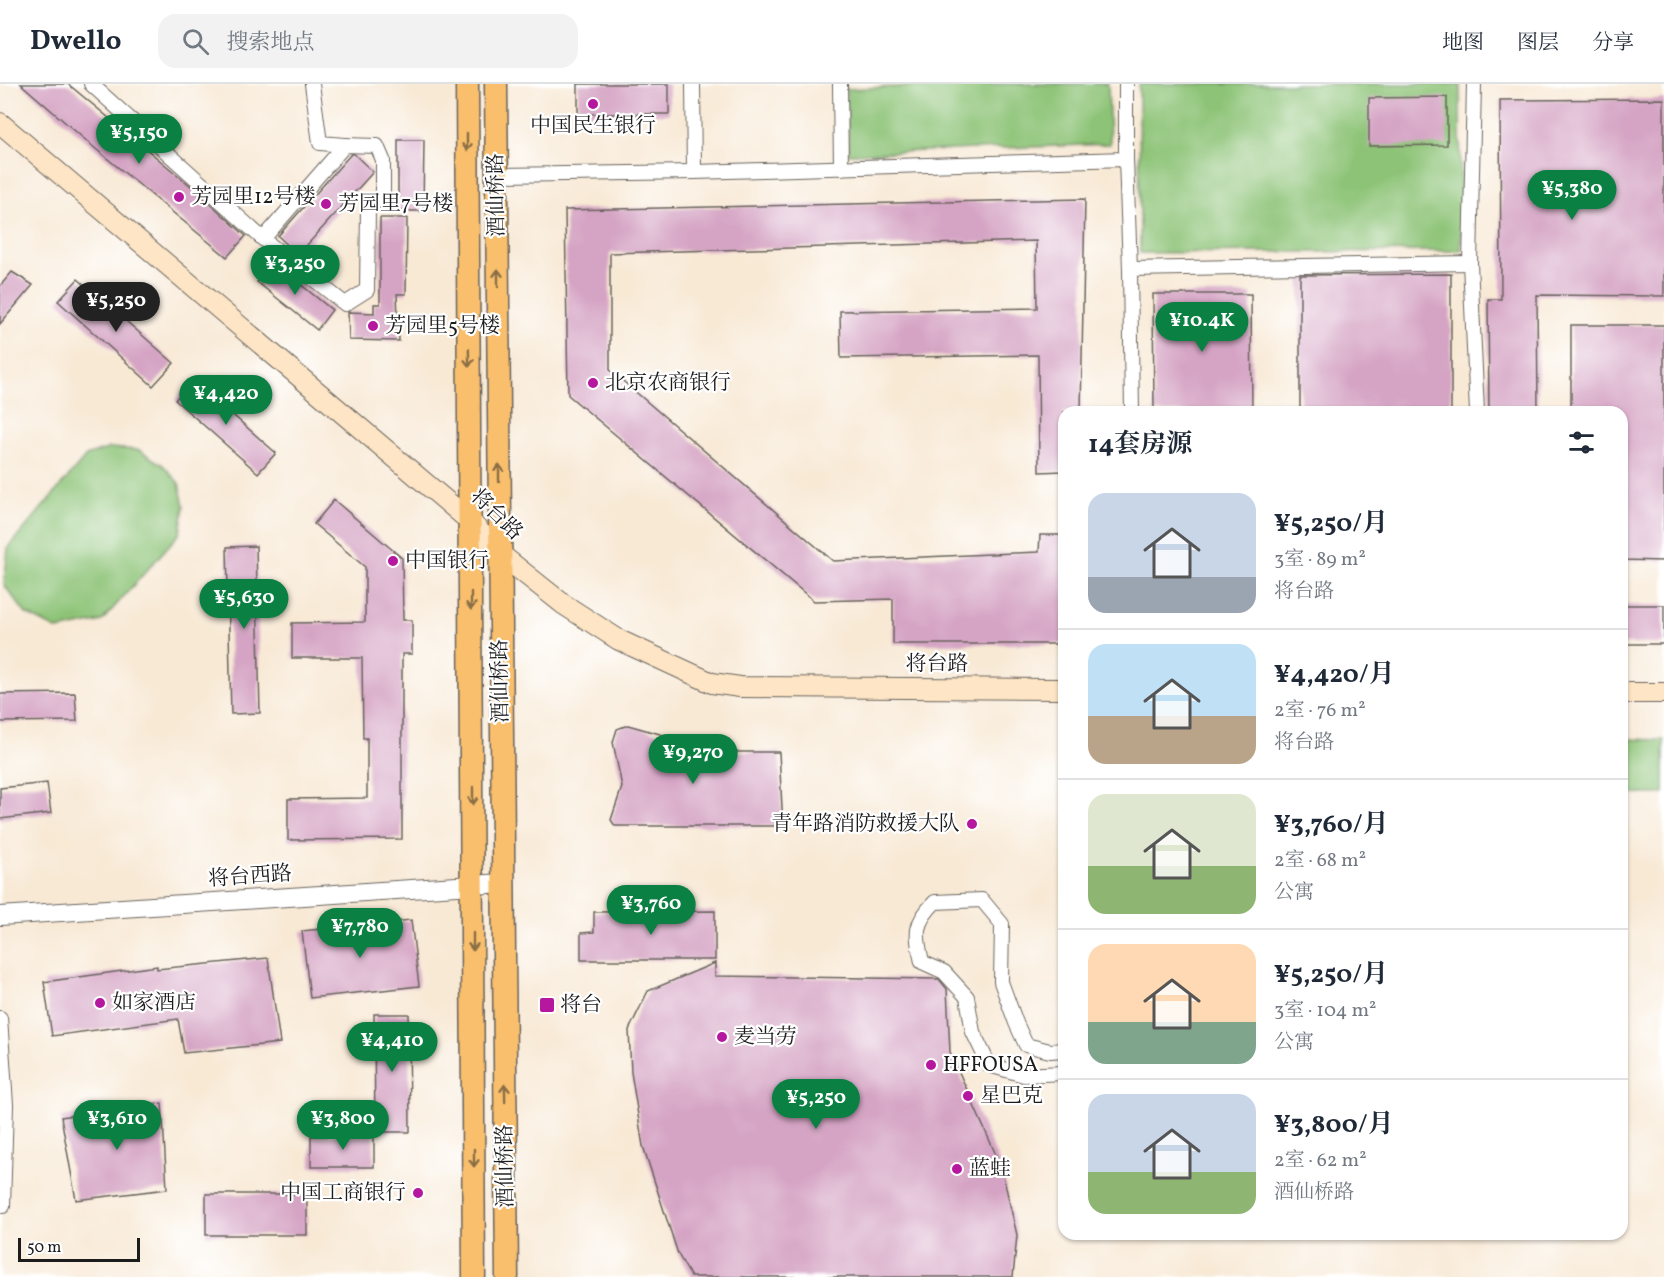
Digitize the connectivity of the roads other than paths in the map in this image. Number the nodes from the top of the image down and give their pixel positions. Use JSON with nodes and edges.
{"nodes":[{"id":1,"x":91,"y":84,"type":"edge"},
{"id":2,"x":312,"y":84,"type":"edge"},
{"id":3,"x":467,"y":84,"type":"edge"},
{"id":4,"x":496,"y":84,"type":"edge"},
{"id":5,"x":693,"y":84,"type":"edge"},
{"id":6,"x":840,"y":84,"type":"edge"},
{"id":7,"x":1126,"y":84,"type":"edge"},
{"id":8,"x":1474,"y":84,"type":"edge"},
{"id":9,"x":0,"y":123,"type":"edge"},
{"id":10,"x":345,"y":145,"type":"junction"},
{"id":11,"x":1126,"y":159,"type":"junction"},
{"id":12,"x":842,"y":168,"type":"junction"},
{"id":13,"x":694,"y":172,"type":"junction"},
{"id":14,"x":496,"y":175,"type":"junction"},
{"id":15,"x":263,"y":239,"type":"junction"},
{"id":16,"x":1470,"y":263,"type":"junction"},
{"id":17,"x":1130,"y":269,"type":"junction"},
{"id":18,"x":1132,"y":406,"type":"edge"},
{"id":19,"x":1477,"y":406,"type":"edge"},
{"id":20,"x":471,"y":522,"type":"junction"},
{"id":21,"x":499,"y":553,"type":"junction"},
{"id":22,"x":1058,"y":689,"type":"edge"},
{"id":23,"x":1628,"y":693,"type":"edge"},
{"id":24,"x":1664,"y":693,"type":"edge"},
{"id":25,"x":503,"y":883,"type":"junction"},
{"id":26,"x":473,"y":884,"type":"junction"},
{"id":27,"x":0,"y":916,"type":"edge"},
{"id":28,"x":0,"y":1018,"type":"edge"},
{"id":29,"x":1058,"y":1050,"type":"edge"},
{"id":30,"x":1058,"y":1073,"type":"edge"},
{"id":31,"x":3,"y":1206,"type":"dead end"},
{"id":32,"x":474,"y":1277,"type":"edge"},
{"id":33,"x":507,"y":1277,"type":"edge"}],
"edges":[{"from":1,"to":15,"type":"street"},
{"from":2,"to":10,"type":"street"},
{"from":3,"to":20,"type":"main road","name":"酒仙桥路","one_way":true},
{"from":4,"to":14,"type":"main road","name":"酒仙桥路"},
{"from":5,"to":13,"type":"street"},
{"from":6,"to":12,"type":"street"},
{"from":7,"to":11,"type":"street"},
{"from":8,"to":16,"type":"street"},
{"from":9,"to":20,"type":"main road","name":"将台路"},
{"from":10,"to":15,"type":"street"},
{"from":10,"to":15,"type":"street"},
{"from":11,"to":12,"type":"street"},
{"from":11,"to":17,"type":"street"},
{"from":12,"to":13,"type":"street"},
{"from":13,"to":14,"type":"street"},
{"from":21,"to":14,"type":"main road","name":"酒仙桥路","one_way":true},
{"from":16,"to":17,"type":"street"},
{"from":16,"to":19,"type":"street"},
{"from":17,"to":18,"type":"street"},
{"from":20,"to":21,"type":"main road","name":"将台路"},
{"from":20,"to":26,"type":"main road","name":"酒仙桥路","one_way":true},
{"from":21,"to":22,"type":"main road","name":"将台路"},
{"from":21,"to":25,"type":"main road","name":"酒仙桥路"},
{"from":23,"to":24,"type":"main road"},
{"from":25,"to":26,"type":"street","name":"将台西路"},
{"from":33,"to":25,"type":"main road","name":"酒仙桥路","one_way":true},
{"from":26,"to":27,"type":"street","name":"将台西路"},
{"from":26,"to":32,"type":"main road","name":"酒仙桥路","one_way":true},
{"from":28,"to":31,"type":"street"},
{"from":29,"to":30,"type":"street"}]}
